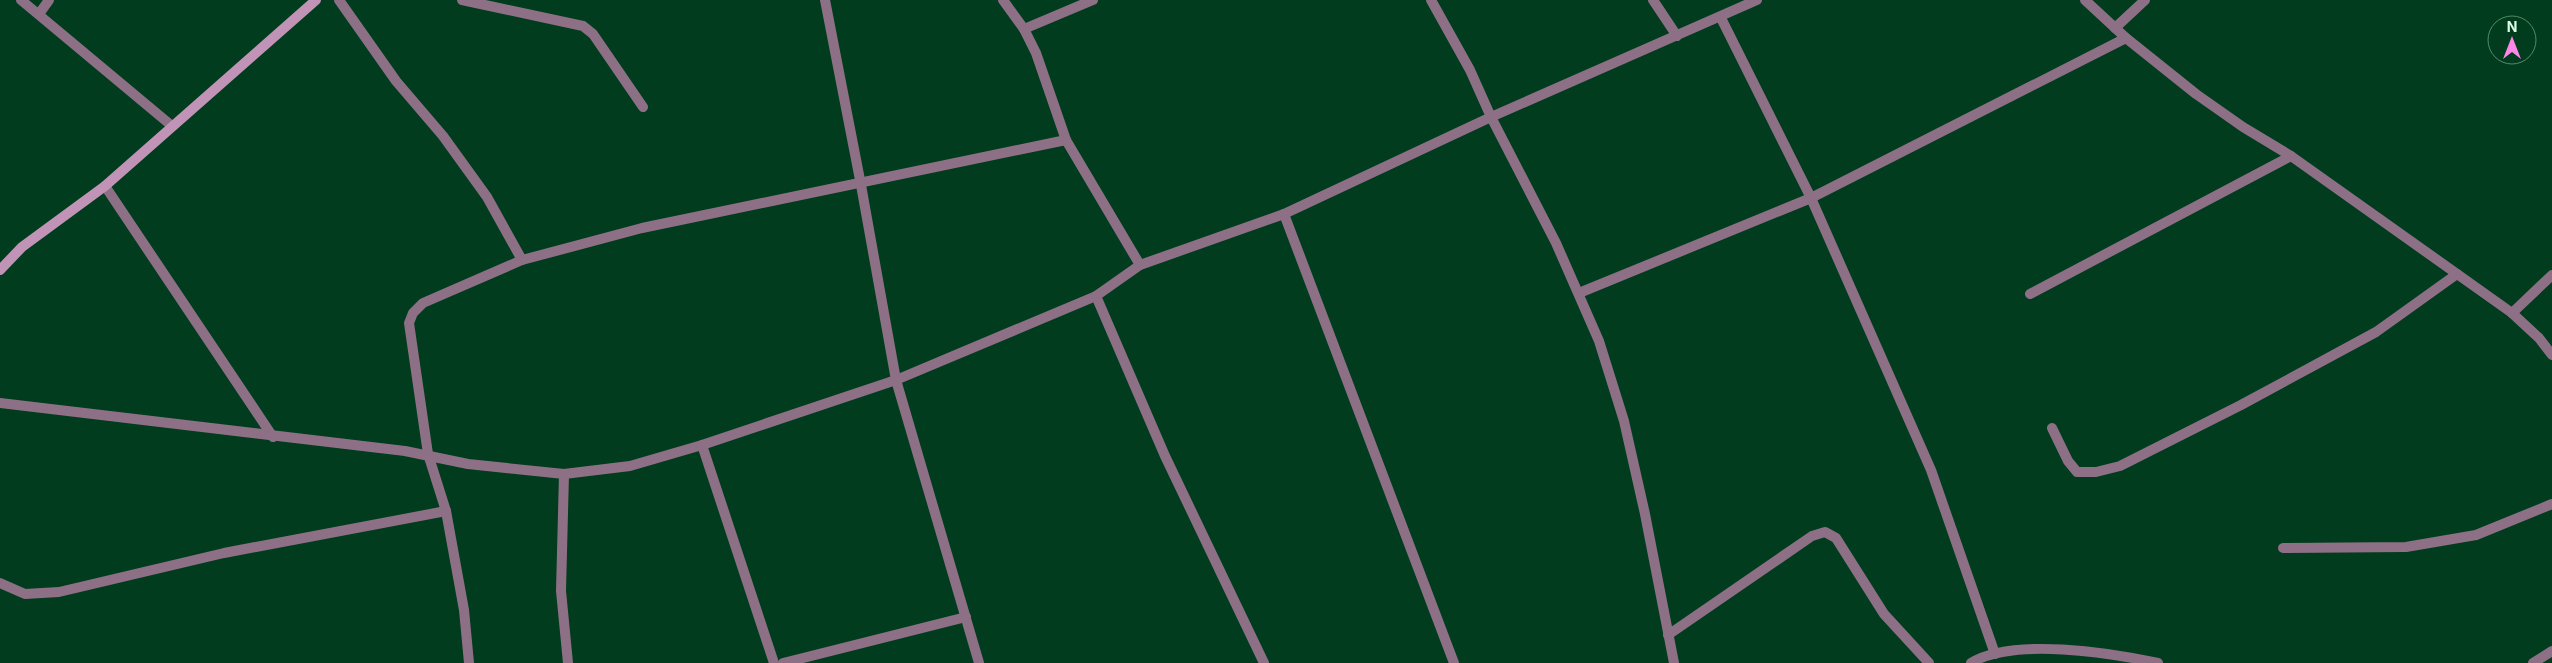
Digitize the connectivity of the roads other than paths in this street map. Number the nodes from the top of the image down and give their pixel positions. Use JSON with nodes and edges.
{"nodes":[{"id":1,"x":21,"y":0,"type":"edge"},
{"id":2,"x":49,"y":0,"type":"edge"},
{"id":3,"x":316,"y":0,"type":"edge"},
{"id":4,"x":339,"y":0,"type":"edge"},
{"id":5,"x":462,"y":0,"type":"edge"},
{"id":6,"x":824,"y":0,"type":"edge"},
{"id":7,"x":1003,"y":0,"type":"edge"},
{"id":8,"x":1093,"y":0,"type":"edge"},
{"id":9,"x":1431,"y":0,"type":"edge"},
{"id":10,"x":1653,"y":0,"type":"edge"},
{"id":11,"x":1757,"y":0,"type":"edge"},
{"id":12,"x":2085,"y":0,"type":"edge"},
{"id":13,"x":2145,"y":0,"type":"edge"},
{"id":14,"x":39,"y":14,"type":"junction"},
{"id":15,"x":1721,"y":18,"type":"junction"},
{"id":16,"x":2115,"y":28,"type":"junction"},
{"id":17,"x":1024,"y":29,"type":"junction"},
{"id":18,"x":1677,"y":36,"type":"junction"},
{"id":19,"x":2126,"y":38,"type":"junction"},
{"id":20,"x":643,"y":107,"type":"dead end"},
{"id":21,"x":1491,"y":117,"type":"junction"},
{"id":22,"x":172,"y":126,"type":"junction"},
{"id":23,"x":1066,"y":140,"type":"junction"},
{"id":24,"x":2291,"y":156,"type":"junction"},
{"id":25,"x":861,"y":185,"type":"junction"},
{"id":26,"x":105,"y":186,"type":"junction"},
{"id":27,"x":1811,"y":198,"type":"junction"},
{"id":28,"x":1284,"y":214,"type":"junction"},
{"id":29,"x":522,"y":260,"type":"junction"},
{"id":30,"x":1140,"y":265,"type":"junction"},
{"id":31,"x":0,"y":270,"type":"edge"},
{"id":32,"x":2457,"y":274,"type":"junction"},
{"id":33,"x":2552,"y":276,"type":"edge"},
{"id":34,"x":1579,"y":293,"type":"junction"},
{"id":35,"x":2030,"y":294,"type":"dead end"},
{"id":36,"x":1096,"y":296,"type":"junction"},
{"id":37,"x":2512,"y":313,"type":"junction"},
{"id":38,"x":2552,"y":355,"type":"edge"},
{"id":39,"x":896,"y":380,"type":"junction"},
{"id":40,"x":0,"y":403,"type":"edge"},
{"id":41,"x":2052,"y":428,"type":"dead end"},
{"id":42,"x":273,"y":437,"type":"junction"},
{"id":43,"x":702,"y":445,"type":"junction"},
{"id":44,"x":428,"y":454,"type":"junction"},
{"id":45,"x":564,"y":474,"type":"junction"},
{"id":46,"x":2552,"y":504,"type":"edge"},
{"id":47,"x":446,"y":510,"type":"junction"},
{"id":48,"x":2283,"y":548,"type":"dead end"},
{"id":49,"x":0,"y":583,"type":"edge"},
{"id":50,"x":966,"y":617,"type":"junction"},
{"id":51,"x":1668,"y":635,"type":"junction"},
{"id":52,"x":2552,"y":651,"type":"edge"},
{"id":53,"x":1995,"y":654,"type":"junction"},
{"id":54,"x":468,"y":663,"type":"edge"},
{"id":55,"x":568,"y":663,"type":"edge"},
{"id":56,"x":774,"y":663,"type":"edge"},
{"id":57,"x":783,"y":663,"type":"edge"},
{"id":58,"x":979,"y":663,"type":"edge"},
{"id":59,"x":1264,"y":663,"type":"edge"},
{"id":60,"x":1454,"y":663,"type":"edge"},
{"id":61,"x":1674,"y":663,"type":"edge"},
{"id":62,"x":1929,"y":663,"type":"edge"},
{"id":63,"x":1971,"y":663,"type":"edge"},
{"id":64,"x":2158,"y":663,"type":"edge"},
{"id":65,"x":2533,"y":663,"type":"edge"}],
"edges":[{"from":1,"to":14,"type":"street"},
{"from":2,"to":14,"type":"street"},
{"from":3,"to":22,"type":"street"},
{"from":4,"to":29,"type":"street"},
{"from":5,"to":20,"type":"street"},
{"from":6,"to":25,"type":"street"},
{"from":7,"to":17,"type":"street"},
{"from":8,"to":17,"type":"street"},
{"from":9,"to":21,"type":"street"},
{"from":10,"to":18,"type":"street"},
{"from":11,"to":15,"type":"street"},
{"from":12,"to":16,"type":"street"},
{"from":13,"to":16,"type":"street"},
{"from":14,"to":22,"type":"street"},
{"from":15,"to":18,"type":"street"},
{"from":15,"to":27,"type":"street"},
{"from":16,"to":19,"type":"street"},
{"from":17,"to":23,"type":"street"},
{"from":18,"to":21,"type":"street"},
{"from":19,"to":24,"type":"street"},
{"from":19,"to":27,"type":"street"},
{"from":21,"to":28,"type":"street"},
{"from":21,"to":34,"type":"street"},
{"from":22,"to":26,"type":"street"},
{"from":23,"to":25,"type":"street"},
{"from":23,"to":30,"type":"street"},
{"from":24,"to":32,"type":"street"},
{"from":24,"to":35,"type":"street"},
{"from":25,"to":29,"type":"street"},
{"from":25,"to":39,"type":"street"},
{"from":26,"to":31,"type":"street"},
{"from":26,"to":42,"type":"street"},
{"from":27,"to":34,"type":"street"},
{"from":27,"to":53,"type":"street"},
{"from":28,"to":30,"type":"street"},
{"from":28,"to":60,"type":"street"},
{"from":29,"to":44,"type":"street"},
{"from":30,"to":36,"type":"street"},
{"from":32,"to":37,"type":"street"},
{"from":32,"to":41,"type":"street"},
{"from":33,"to":37,"type":"street"},
{"from":34,"to":51,"type":"street"},
{"from":36,"to":39,"type":"street"},
{"from":36,"to":59,"type":"street"},
{"from":37,"to":38,"type":"street"},
{"from":39,"to":43,"type":"street"},
{"from":39,"to":50,"type":"street"},
{"from":40,"to":42,"type":"street"},
{"from":42,"to":44,"type":"street"},
{"from":43,"to":45,"type":"street"},
{"from":43,"to":56,"type":"street"},
{"from":44,"to":45,"type":"street"},
{"from":44,"to":47,"type":"street"},
{"from":45,"to":55,"type":"street"},
{"from":46,"to":48,"type":"street"},
{"from":47,"to":49,"type":"street"},
{"from":47,"to":54,"type":"street"},
{"from":50,"to":57,"type":"street"},
{"from":50,"to":58,"type":"street"},
{"from":51,"to":61,"type":"street"},
{"from":51,"to":62,"type":"street"},
{"from":52,"to":65,"type":"street"},
{"from":53,"to":63,"type":"street"},
{"from":53,"to":64,"type":"street"}]}
